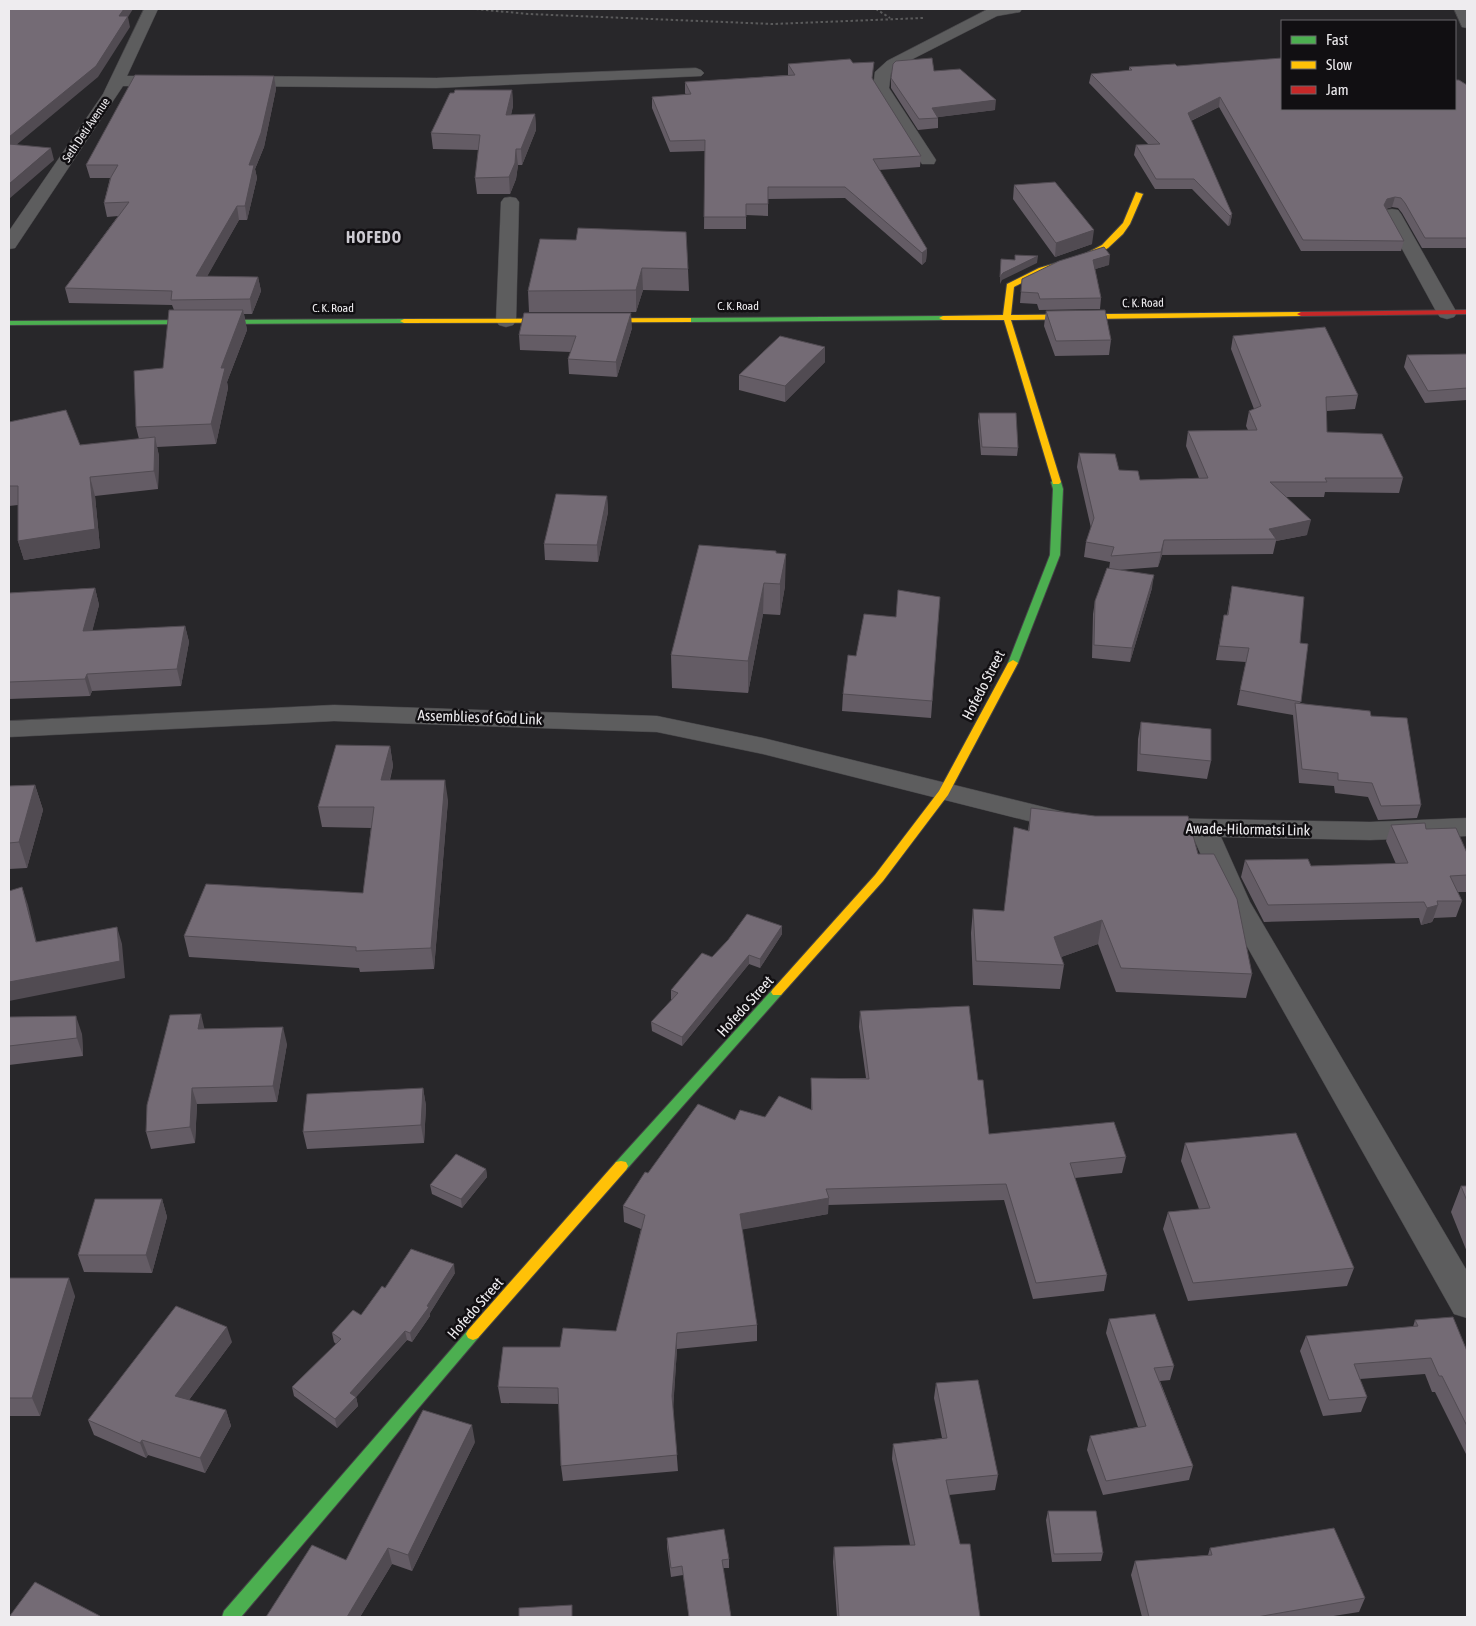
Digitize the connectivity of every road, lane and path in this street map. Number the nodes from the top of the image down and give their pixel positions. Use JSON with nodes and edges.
{"nodes":[{"id":1,"x":151,"y":9,"type":"edge"},
{"id":2,"x":476,"y":9,"type":"edge"},
{"id":3,"x":876,"y":9,"type":"edge"},
{"id":4,"x":1015,"y":9,"type":"edge"},
{"id":5,"x":1461,"y":9,"type":"edge"},
{"id":6,"x":931,"y":18,"type":"dead end"},
{"id":7,"x":891,"y":19,"type":"junction"},
{"id":8,"x":1467,"y":24,"type":"edge"},
{"id":9,"x":696,"y":73,"type":"dead end"},
{"id":10,"x":118,"y":81,"type":"junction"},
{"id":11,"x":188,"y":81,"type":"edge"},
{"id":12,"x":228,"y":81,"type":"edge"},
{"id":13,"x":928,"y":160,"type":"dead end"},
{"id":14,"x":1139,"y":194,"type":"dead end"},
{"id":15,"x":510,"y":202,"type":"dead end"},
{"id":16,"x":1392,"y":214,"type":"dead end"},
{"id":17,"x":9,"y":244,"type":"edge"},
{"id":18,"x":1467,"y":312,"type":"edge"},
{"id":19,"x":1447,"y":313,"type":"junction"},
{"id":20,"x":1008,"y":318,"type":"junction"},
{"id":21,"x":506,"y":321,"type":"junction"},
{"id":22,"x":9,"y":323,"type":"edge"},
{"id":23,"x":9,"y":729,"type":"edge"},
{"id":24,"x":944,"y":792,"type":"junction"},
{"id":25,"x":1097,"y":825,"type":"edge"},
{"id":26,"x":1125,"y":826,"type":"edge"},
{"id":27,"x":1467,"y":827,"type":"edge"},
{"id":28,"x":1206,"y":828,"type":"junction"},
{"id":29,"x":1467,"y":1303,"type":"edge"},
{"id":30,"x":230,"y":1617,"type":"edge"}],
"edges":[{"from":1,"to":10,"type":"street","name":"Seth Deti Avenue"},
{"from":2,"to":7,"type":"path"},
{"from":3,"to":7,"type":"path"},
{"from":4,"to":13,"type":"street"},
{"from":5,"to":8,"type":"street"},
{"from":6,"to":7,"type":"path"},
{"from":9,"to":12,"type":"street"},
{"from":10,"to":11,"type":"street"},
{"from":10,"to":17,"type":"street","name":"Seth Deti Avenue"},
{"from":14,"to":20,"type":"street","name":"Hofedo Street"},
{"from":15,"to":21,"type":"street"},
{"from":16,"to":19,"type":"street"},
{"from":18,"to":19,"type":"street","name":"C. K. Road"},
{"from":19,"to":20,"type":"street","name":"C. K. Road"},
{"from":20,"to":21,"type":"street","name":"C. K. Road"},
{"from":20,"to":24,"type":"street","name":"Hofedo Street"},
{"from":21,"to":22,"type":"street","name":"C. K. Road"},
{"from":23,"to":24,"type":"street","name":"Assemblies of God Link"},
{"from":24,"to":25,"type":"street"},
{"from":24,"to":30,"type":"street","name":"Hofedo Street"},
{"from":26,"to":28,"type":"street","name":"Awade-Hilormatsi Link"},
{"from":27,"to":28,"type":"street","name":"Awade-Hilormatsi Link"},
{"from":28,"to":29,"type":"street"}]}
